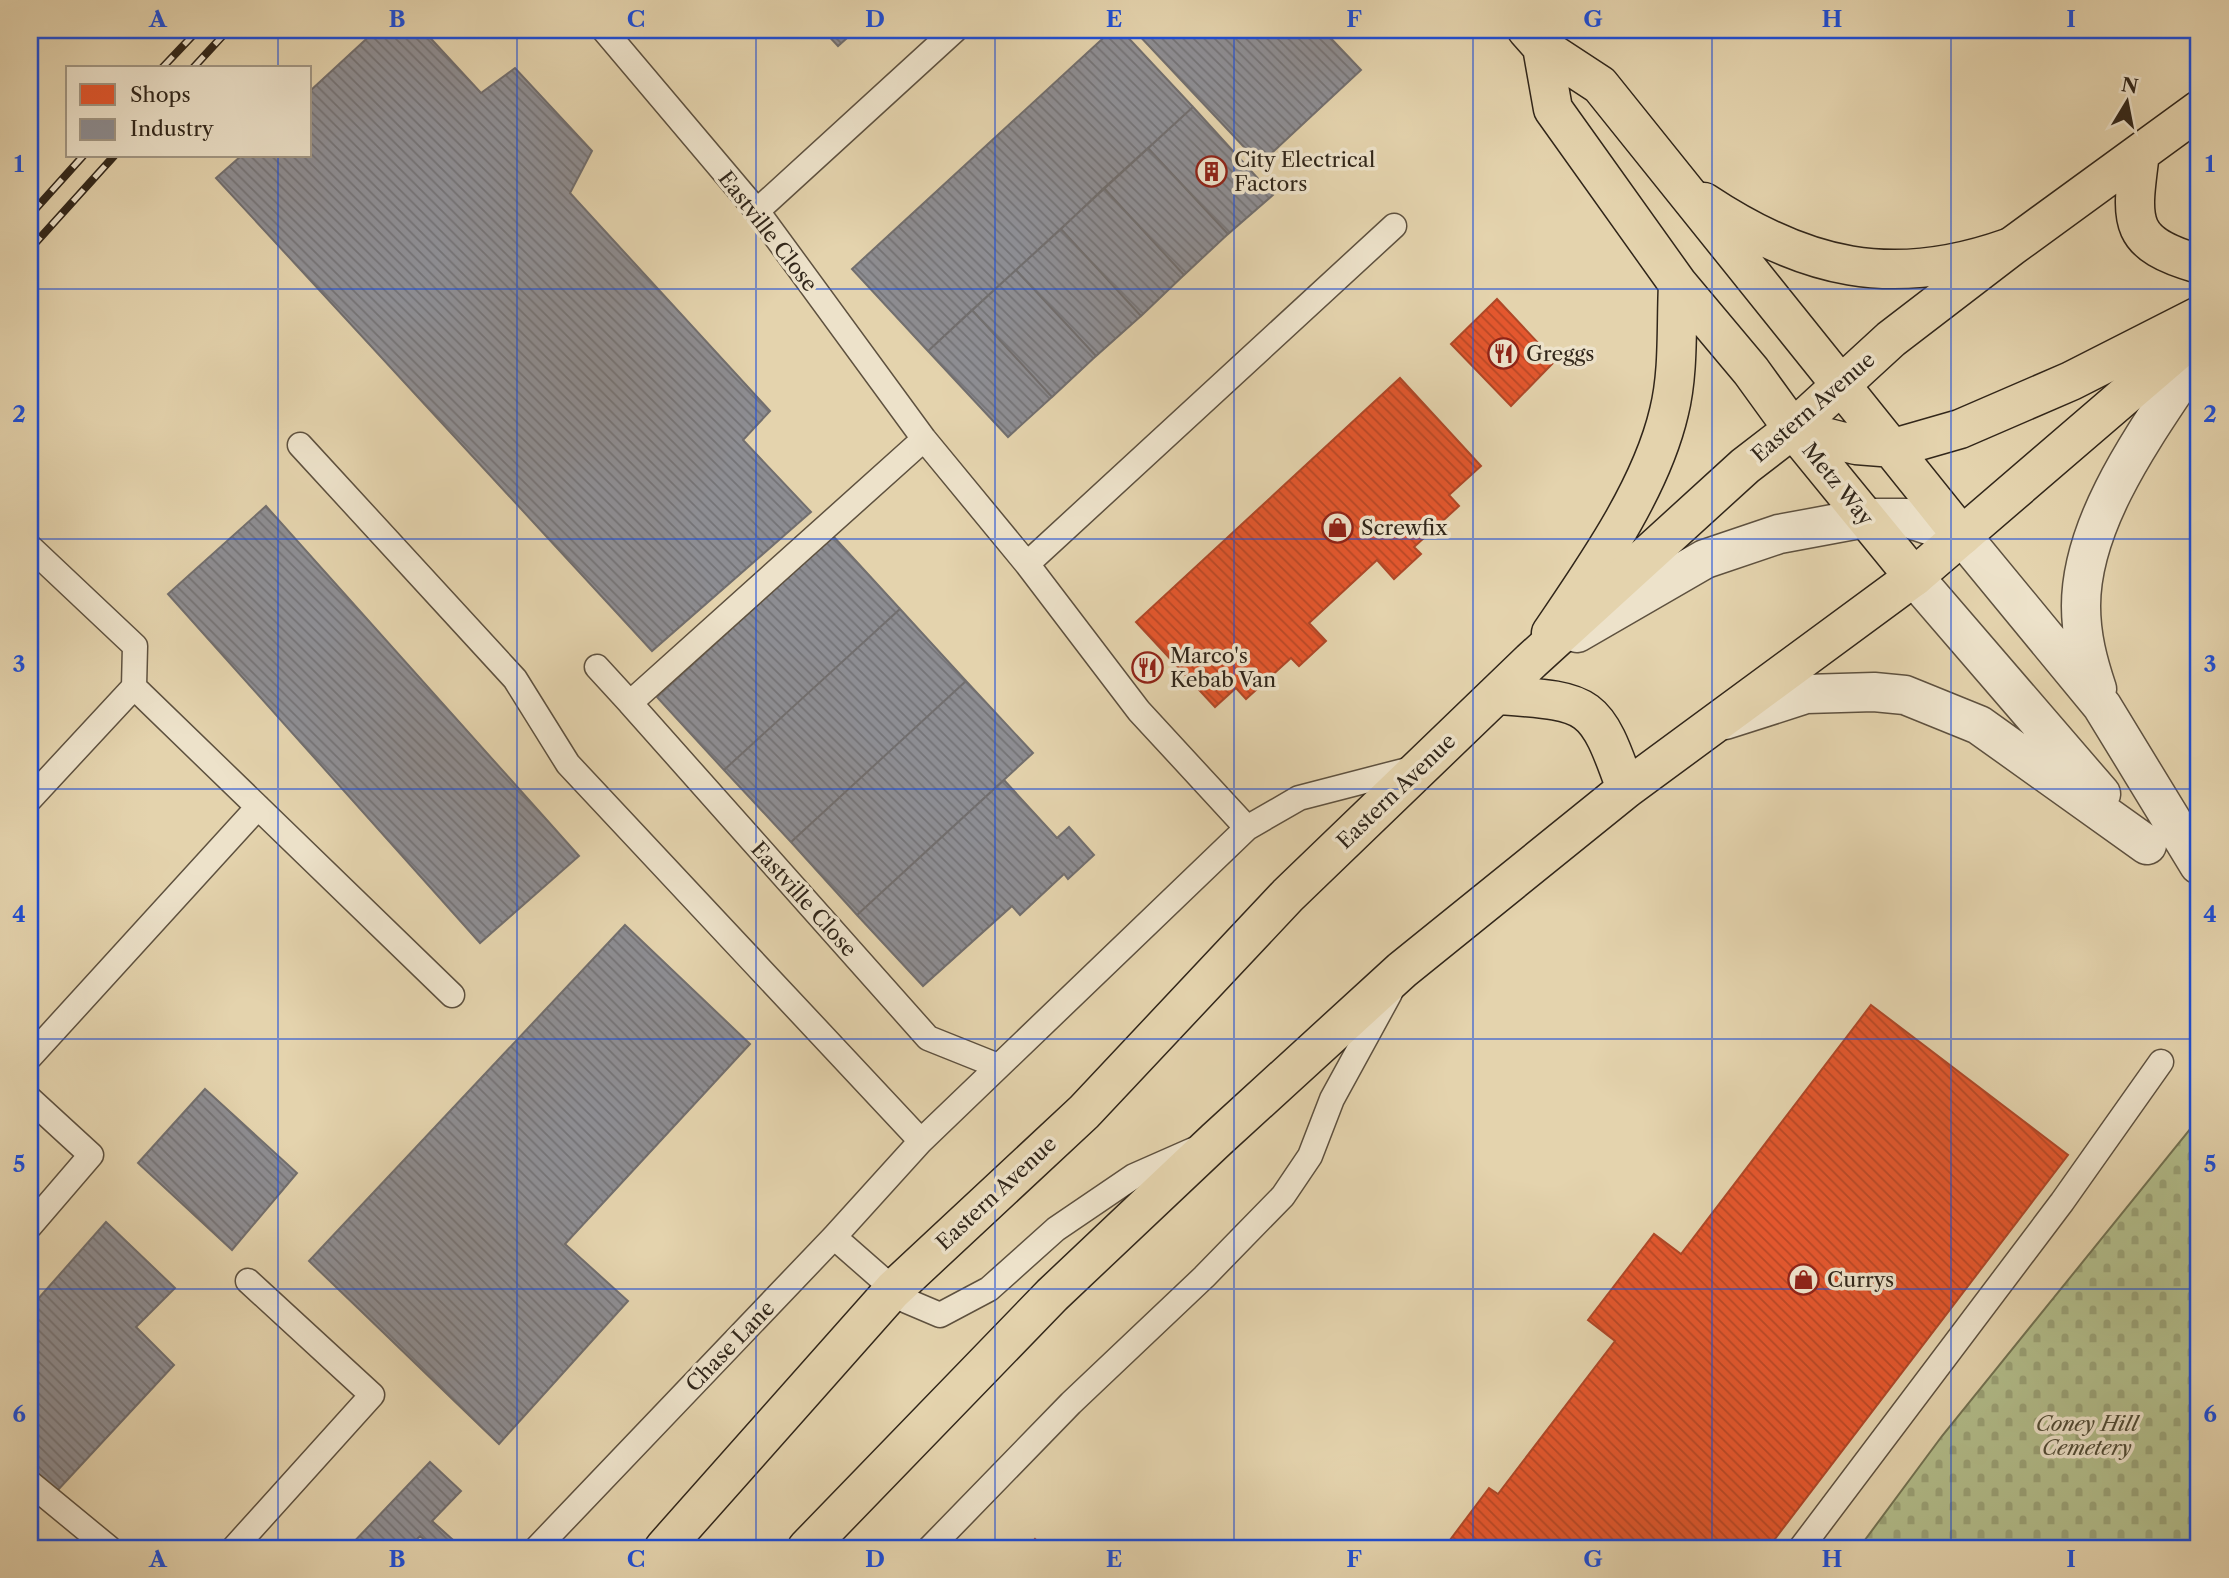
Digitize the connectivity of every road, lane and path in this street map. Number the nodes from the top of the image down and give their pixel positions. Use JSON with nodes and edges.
{"nodes":[{"id":1,"x":604,"y":30,"type":"edge"},
{"id":2,"x":955,"y":30,"type":"edge"},
{"id":3,"x":1535,"y":38,"type":"edge"},
{"id":4,"x":2199,"y":110,"type":"edge"},
{"id":5,"x":2140,"y":153,"type":"junction"},
{"id":6,"x":1682,"y":188,"type":"junction"},
{"id":7,"x":757,"y":211,"type":"junction"},
{"id":8,"x":1394,"y":226,"type":"dead end"},
{"id":9,"x":2011,"y":247,"type":"junction"},
{"id":10,"x":2199,"y":264,"type":"edge"},
{"id":11,"x":1678,"y":284,"type":"junction"},
{"id":12,"x":2199,"y":316,"type":"edge"},
{"id":13,"x":2199,"y":332,"type":"edge"},
{"id":14,"x":2199,"y":353,"type":"edge"},
{"id":15,"x":1842,"y":383,"type":"junction"},
{"id":16,"x":1793,"y":429,"type":"junction"},
{"id":17,"x":924,"y":439,"type":"junction"},
{"id":18,"x":300,"y":445,"type":"dead end"},
{"id":19,"x":1894,"y":448,"type":"junction"},
{"id":20,"x":1865,"y":518,"type":"junction"},
{"id":21,"x":1962,"y":536,"type":"junction"},
{"id":22,"x":30,"y":547,"type":"edge"},
{"id":23,"x":1027,"y":564,"type":"junction"},
{"id":24,"x":1914,"y":577,"type":"junction"},
{"id":25,"x":1531,"y":662,"type":"junction"},
{"id":26,"x":597,"y":667,"type":"dead end"},
{"id":27,"x":134,"y":687,"type":"junction"},
{"id":28,"x":1499,"y":695,"type":"junction"},
{"id":29,"x":631,"y":703,"type":"junction"},
{"id":30,"x":2102,"y":706,"type":"junction"},
{"id":31,"x":1713,"y":725,"type":"junction"},
{"id":32,"x":1419,"y":767,"type":"junction"},
{"id":33,"x":1626,"y":789,"type":"junction"},
{"id":34,"x":30,"y":799,"type":"edge"},
{"id":35,"x":258,"y":807,"type":"junction"},
{"id":36,"x":1247,"y":828,"type":"junction"},
{"id":37,"x":2147,"y":845,"type":"junction"},
{"id":38,"x":2199,"y":865,"type":"edge"},
{"id":39,"x":2199,"y":874,"type":"edge"},
{"id":40,"x":1402,"y":970,"type":"junction"},
{"id":41,"x":452,"y":995,"type":"dead end"},
{"id":42,"x":30,"y":1057,"type":"edge"},
{"id":43,"x":2161,"y":1062,"type":"dead end"},
{"id":44,"x":998,"y":1066,"type":"junction"},
{"id":45,"x":30,"y":1099,"type":"edge"},
{"id":46,"x":1216,"y":1140,"type":"junction"},
{"id":47,"x":921,"y":1141,"type":"junction"},
{"id":48,"x":30,"y":1226,"type":"edge"},
{"id":49,"x":834,"y":1237,"type":"junction"},
{"id":50,"x":248,"y":1281,"type":"dead end"},
{"id":51,"x":892,"y":1290,"type":"junction"},
{"id":52,"x":30,"y":1483,"type":"edge"},
{"id":53,"x":109,"y":1548,"type":"edge"},
{"id":54,"x":234,"y":1548,"type":"edge"},
{"id":55,"x":537,"y":1548,"type":"edge"},
{"id":56,"x":664,"y":1548,"type":"edge"},
{"id":57,"x":807,"y":1548,"type":"edge"},
{"id":58,"x":930,"y":1548,"type":"edge"},
{"id":59,"x":1801,"y":1548,"type":"edge"}],
"edges":[{"from":1,"to":7,"type":"lane","name":"Eastville Close"},
{"from":2,"to":7,"type":"lane"},
{"from":3,"to":6,"type":"main road","name":"Metz Way"},
{"from":3,"to":11,"type":"main road","name":"Metz Way"},
{"from":4,"to":5,"type":"main road","name":"Eastern Avenue"},
{"from":5,"to":9,"type":"main road","name":"Eastern Avenue"},
{"from":5,"to":10,"type":"main road"},
{"from":6,"to":9,"type":"main road"},
{"from":6,"to":15,"type":"main road","name":"Metz Way"},
{"from":7,"to":17,"type":"lane","name":"Eastville Close"},
{"from":8,"to":23,"type":"lane"},
{"from":9,"to":15,"type":"main road","name":"Eastern Avenue"},
{"from":11,"to":16,"type":"main road","name":"Metz Way"},
{"from":11,"to":25,"type":"main road"},
{"from":12,"to":19,"type":"main road"},
{"from":13,"to":21,"type":"main road"},
{"from":14,"to":30,"type":"street"},
{"from":15,"to":16,"type":"main road","name":"Eastern Avenue"},
{"from":15,"to":19,"type":"main road","name":"Metz Way"},
{"from":16,"to":19,"type":"main road"},
{"from":16,"to":20,"type":"main road","name":"Metz Way"},
{"from":16,"to":25,"type":"main road","name":"Eastern Avenue"},
{"from":17,"to":23,"type":"lane","name":"Eastville Close"},
{"from":17,"to":29,"type":"lane"},
{"from":18,"to":47,"type":"lane"},
{"from":19,"to":21,"type":"main road","name":"Metz Way"},
{"from":20,"to":21,"type":"street"},
{"from":20,"to":24,"type":"main road","name":"Metz Way"},
{"from":20,"to":25,"type":"street"},
{"from":21,"to":24,"type":"main road"},
{"from":21,"to":30,"type":"street","name":"Metz Way"},
{"from":22,"to":27,"type":"lane"},
{"from":23,"to":36,"type":"lane","name":"Eastville Close"},
{"from":24,"to":31,"type":"main road"},
{"from":24,"to":37,"type":"street","name":"Metz Way"},
{"from":25,"to":28,"type":"main road","name":"Eastern Avenue"},
{"from":26,"to":29,"type":"lane","name":"Eastville Close"},
{"from":27,"to":34,"type":"lane"},
{"from":27,"to":35,"type":"lane"},
{"from":28,"to":32,"type":"main road","name":"Eastern Avenue"},
{"from":28,"to":33,"type":"main road"},
{"from":29,"to":44,"type":"lane","name":"Eastville Close"},
{"from":30,"to":38,"type":"street","name":"Metz Way"},
{"from":31,"to":33,"type":"main road"},
{"from":31,"to":37,"type":"street"},
{"from":32,"to":36,"type":"lane","name":"Chase Lane"},
{"from":32,"to":51,"type":"main road","name":"Eastern Avenue"},
{"from":33,"to":40,"type":"main road"},
{"from":35,"to":41,"type":"lane"},
{"from":35,"to":42,"type":"lane"},
{"from":36,"to":44,"type":"lane","name":"Chase Lane"},
{"from":37,"to":39,"type":"street","name":"Metz Way"},
{"from":40,"to":46,"type":"main road"},
{"from":40,"to":58,"type":"lane"},
{"from":43,"to":59,"type":"lane"},
{"from":44,"to":47,"type":"lane","name":"Chase Lane"},
{"from":45,"to":48,"type":"lane"},
{"from":46,"to":51,"type":"lane"},
{"from":46,"to":57,"type":"main road"},
{"from":47,"to":49,"type":"lane","name":"Chase Lane"},
{"from":49,"to":51,"type":"lane"},
{"from":49,"to":55,"type":"lane","name":"Chase Lane"},
{"from":50,"to":54,"type":"lane"},
{"from":51,"to":56,"type":"main road","name":"Eastern Avenue"},
{"from":52,"to":53,"type":"lane"}]}
